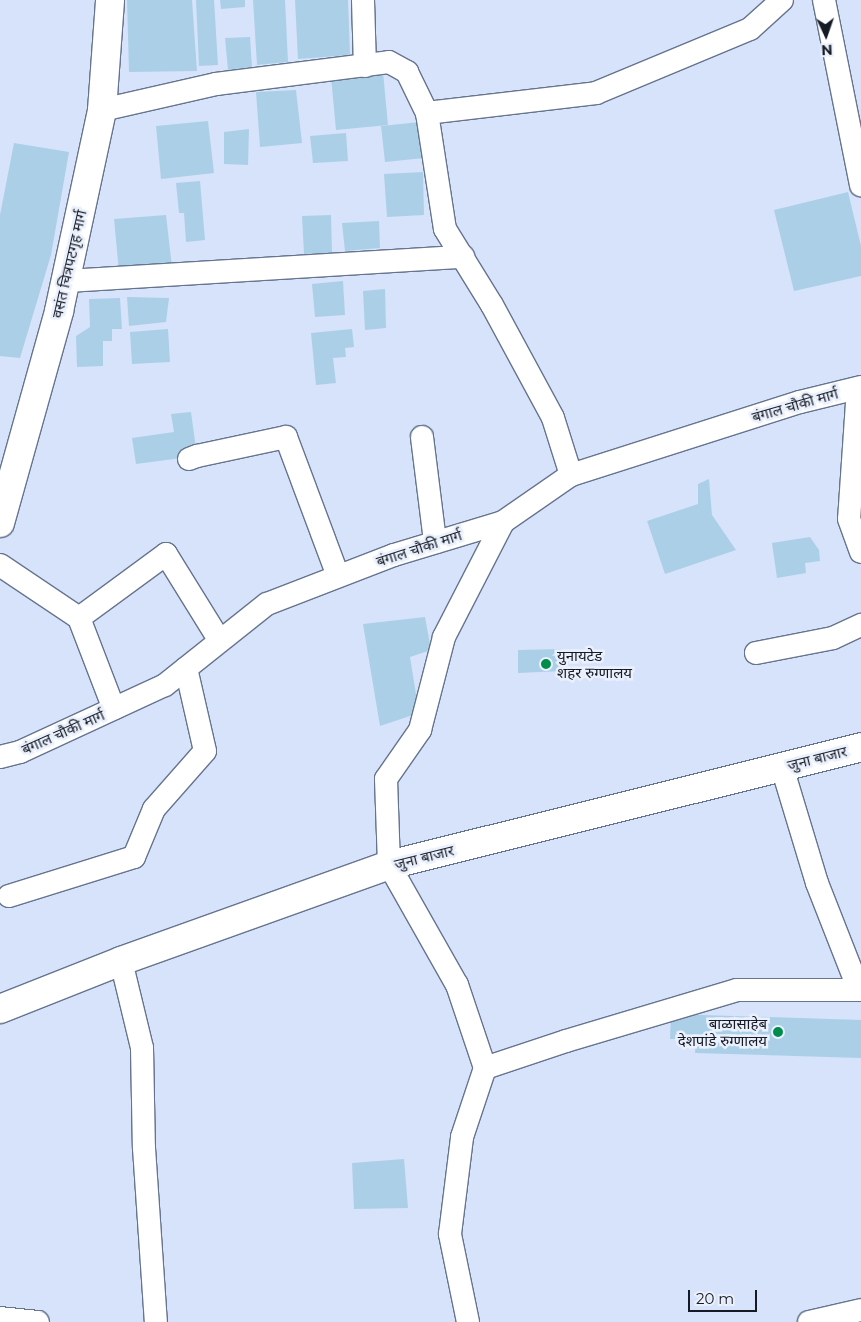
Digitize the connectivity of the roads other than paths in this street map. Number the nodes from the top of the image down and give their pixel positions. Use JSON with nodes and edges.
{"nodes":[{"id":1,"x":110,"y":0,"type":"edge"},
{"id":2,"x":363,"y":0,"type":"edge"},
{"id":3,"x":782,"y":0,"type":"edge"},
{"id":4,"x":824,"y":0,"type":"edge"},
{"id":5,"x":365,"y":66,"type":"junction"},
{"id":6,"x":102,"y":110,"type":"junction"},
{"id":7,"x":427,"y":113,"type":"junction"},
{"id":8,"x":861,"y":185,"type":"edge"},
{"id":9,"x":463,"y":257,"type":"junction"},
{"id":10,"x":66,"y":281,"type":"junction"},
{"id":11,"x":859,"y":388,"type":"edge"},
{"id":12,"x":422,"y":436,"type":"dead end"},
{"id":13,"x":189,"y":459,"type":"dead end"},
{"id":14,"x":571,"y":475,"type":"junction"},
{"id":15,"x":503,"y":522,"type":"junction"},
{"id":16,"x":0,"y":523,"type":"edge"},
{"id":17,"x":435,"y":542,"type":"junction"},
{"id":18,"x":861,"y":552,"type":"edge"},
{"id":19,"x":0,"y":565,"type":"edge"},
{"id":20,"x":338,"y":576,"type":"junction"},
{"id":21,"x":79,"y":618,"type":"junction"},
{"id":22,"x":861,"y":625,"type":"edge"},
{"id":23,"x":220,"y":640,"type":"junction"},
{"id":24,"x":756,"y":653,"type":"dead end"},
{"id":25,"x":186,"y":668,"type":"junction"},
{"id":26,"x":114,"y":708,"type":"junction"},
{"id":27,"x":861,"y":747,"type":"edge"},
{"id":28,"x":0,"y":757,"type":"edge"},
{"id":29,"x":782,"y":767,"type":"junction"},
{"id":30,"x":389,"y":865,"type":"junction"},
{"id":31,"x":8,"y":896,"type":"dead end"},
{"id":32,"x":121,"y":961,"type":"junction"},
{"id":33,"x":860,"y":990,"type":"edge"},
{"id":34,"x":0,"y":1009,"type":"edge"},
{"id":35,"x":484,"y":1068,"type":"junction"},
{"id":36,"x":861,"y":1310,"type":"edge"},
{"id":37,"x":0,"y":1318,"type":"edge"},
{"id":38,"x":29,"y":1322,"type":"edge"},
{"id":39,"x":156,"y":1322,"type":"edge"},
{"id":40,"x":468,"y":1322,"type":"edge"},
{"id":41,"x":809,"y":1322,"type":"edge"}],
"edges":[{"from":1,"to":6,"type":"street","name":"वसंत चित्रपटगृह मार्ग"},
{"from":2,"to":5,"type":"street"},
{"from":3,"to":7,"type":"street"},
{"from":4,"to":8,"type":"street"},
{"from":5,"to":6,"type":"street"},
{"from":5,"to":7,"type":"street"},
{"from":6,"to":10,"type":"street","name":"वसंत चित्रपटगृह मार्ग"},
{"from":7,"to":9,"type":"street"},
{"from":9,"to":10,"type":"street"},
{"from":9,"to":14,"type":"street"},
{"from":10,"to":16,"type":"street","name":"वसंत चित्रपटगृह मार्ग"},
{"from":11,"to":14,"type":"street","name":"बंगाल चौकी मार्ग"},
{"from":11,"to":18,"type":"street"},
{"from":12,"to":17,"type":"street"},
{"from":13,"to":20,"type":"street"},
{"from":14,"to":15,"type":"street","name":"बंगाल चौकी मार्ग"},
{"from":15,"to":17,"type":"street","name":"बंगाल चौकी मार्ग"},
{"from":15,"to":30,"type":"street"},
{"from":17,"to":20,"type":"street","name":"बंगाल चौकी मार्ग"},
{"from":19,"to":21,"type":"street"},
{"from":20,"to":23,"type":"street","name":"बंगाल चौकी मार्ग"},
{"from":21,"to":23,"type":"street"},
{"from":21,"to":26,"type":"street"},
{"from":22,"to":24,"type":"street"},
{"from":23,"to":25,"type":"street","name":"बंगाल चौकी मार्ग"},
{"from":25,"to":26,"type":"street","name":"बंगाल चौकी मार्ग"},
{"from":25,"to":31,"type":"street"},
{"from":26,"to":28,"type":"street","name":"बंगाल चौकी मार्ग"},
{"from":27,"to":29,"type":"street","name":"जुना बाजार"},
{"from":29,"to":30,"type":"street","name":"जुना बाजार"},
{"from":29,"to":33,"type":"street"},
{"from":30,"to":32,"type":"street","name":"जुना बाजार"},
{"from":30,"to":35,"type":"street"},
{"from":32,"to":34,"type":"street","name":"जुना बाजार"},
{"from":32,"to":39,"type":"street"},
{"from":33,"to":35,"type":"street"},
{"from":35,"to":40,"type":"street"},
{"from":36,"to":41,"type":"street"},
{"from":37,"to":38,"type":"street"}]}
